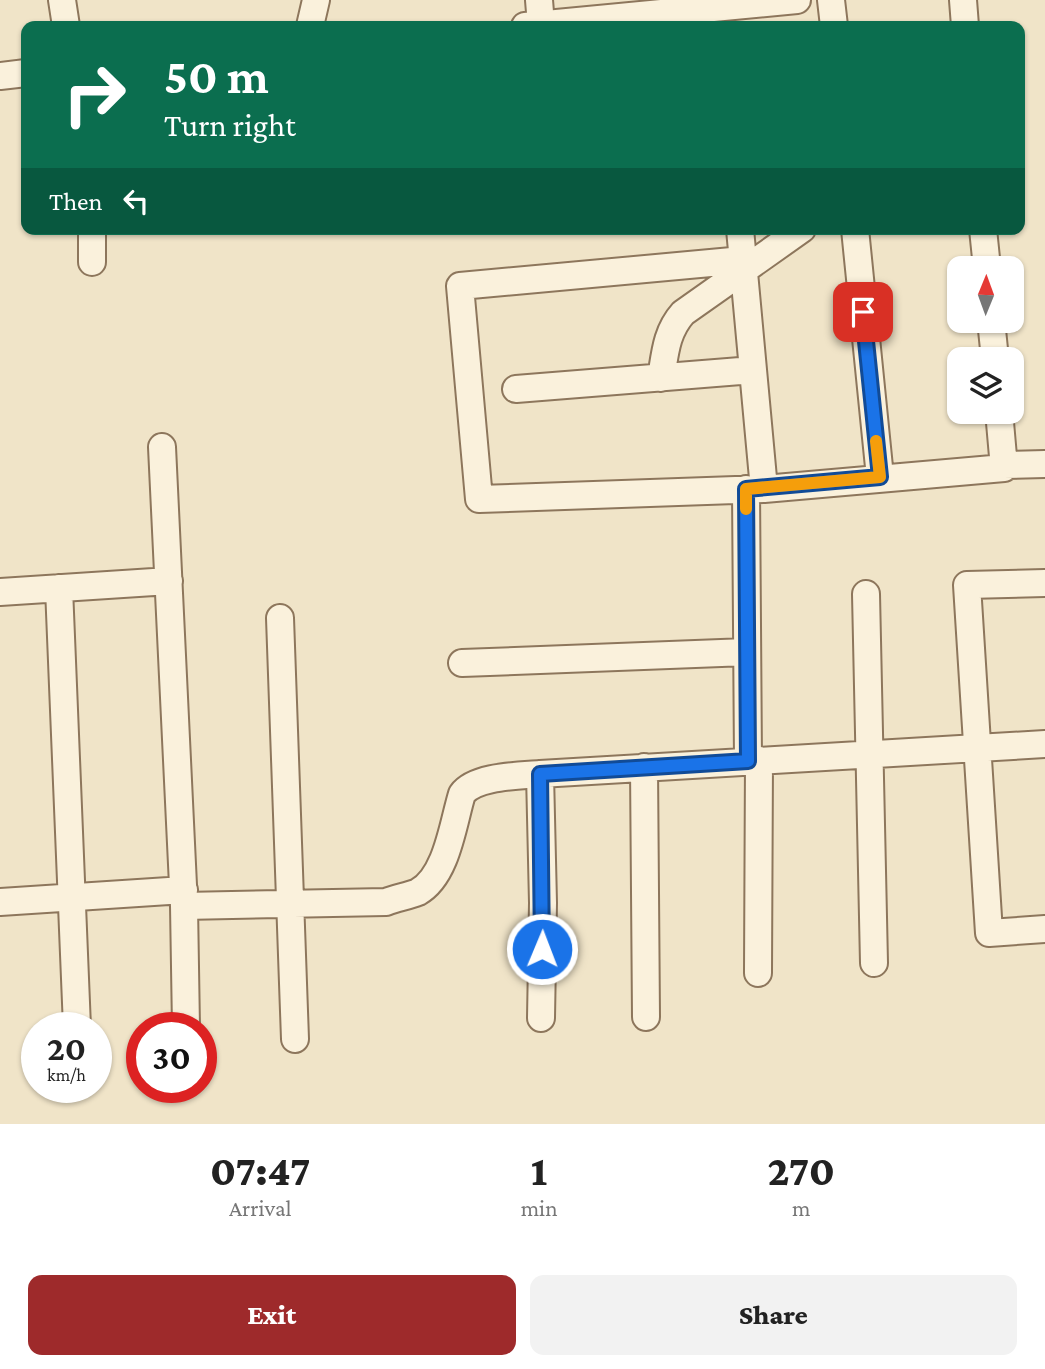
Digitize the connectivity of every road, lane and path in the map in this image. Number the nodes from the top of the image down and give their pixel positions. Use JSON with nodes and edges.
{"nodes":[{"id":1,"x":62,"y":0,"type":"edge"},
{"id":2,"x":316,"y":0,"type":"edge"},
{"id":3,"x":797,"y":0,"type":"edge"},
{"id":4,"x":831,"y":0,"type":"edge"},
{"id":5,"x":963,"y":0,"type":"edge"},
{"id":6,"x":535,"y":17,"type":"edge"},
{"id":7,"x":65,"y":21,"type":"edge"},
{"id":8,"x":311,"y":21,"type":"edge"},
{"id":9,"x":833,"y":21,"type":"edge"},
{"id":10,"x":965,"y":21,"type":"edge"},
{"id":11,"x":21,"y":74,"type":"edge"},
{"id":12,"x":0,"y":76,"type":"edge"},
{"id":13,"x":92,"y":235,"type":"edge"},
{"id":14,"x":740,"y":235,"type":"edge"},
{"id":15,"x":792,"y":235,"type":"edge"},
{"id":16,"x":856,"y":235,"type":"edge"},
{"id":17,"x":984,"y":235,"type":"edge"},
{"id":18,"x":986,"y":256,"type":"edge"},
{"id":19,"x":92,"y":262,"type":"dead end"},
{"id":20,"x":743,"y":266,"type":"junction"},
{"id":21,"x":753,"y":370,"type":"junction"},
{"id":22,"x":661,"y":377,"type":"junction"},
{"id":23,"x":516,"y":389,"type":"dead end"},
{"id":24,"x":1000,"y":424,"type":"edge"},
{"id":25,"x":162,"y":447,"type":"dead end"},
{"id":26,"x":1045,"y":464,"type":"edge"},
{"id":27,"x":1004,"y":465,"type":"junction"},
{"id":28,"x":880,"y":477,"type":"junction"},
{"id":29,"x":755,"y":489,"type":"junction"},
{"id":30,"x":169,"y":581,"type":"junction"},
{"id":31,"x":1045,"y":583,"type":"edge"},
{"id":32,"x":59,"y":588,"type":"junction"},
{"id":33,"x":0,"y":592,"type":"edge"},
{"id":34,"x":866,"y":594,"type":"dead end"},
{"id":35,"x":280,"y":618,"type":"dead end"},
{"id":36,"x":747,"y":652,"type":"junction"},
{"id":37,"x":462,"y":663,"type":"dead end"},
{"id":38,"x":1045,"y":744,"type":"edge"},
{"id":39,"x":977,"y":747,"type":"junction"},
{"id":40,"x":868,"y":753,"type":"junction"},
{"id":41,"x":754,"y":760,"type":"junction"},
{"id":42,"x":644,"y":767,"type":"junction"},
{"id":43,"x":540,"y":774,"type":"junction"},
{"id":44,"x":72,"y":897,"type":"junction"},
{"id":45,"x":184,"y":898,"type":"junction"},
{"id":46,"x":0,"y":902,"type":"edge"},
{"id":47,"x":290,"y":905,"type":"junction"},
{"id":48,"x":1045,"y":929,"type":"edge"},
{"id":49,"x":874,"y":963,"type":"dead end"},
{"id":50,"x":758,"y":973,"type":"dead end"},
{"id":51,"x":76,"y":1012,"type":"edge"},
{"id":52,"x":186,"y":1012,"type":"edge"},
{"id":53,"x":646,"y":1017,"type":"dead end"},
{"id":54,"x":541,"y":1018,"type":"dead end"},
{"id":55,"x":295,"y":1039,"type":"dead end"}],
"edges":[{"from":1,"to":7,"type":"street"},
{"from":2,"to":8,"type":"street"},
{"from":3,"to":6,"type":"street"},
{"from":4,"to":9,"type":"street"},
{"from":5,"to":10,"type":"street"},
{"from":11,"to":12,"type":"street"},
{"from":13,"to":19,"type":"street"},
{"from":14,"to":20,"type":"street"},
{"from":15,"to":20,"type":"street"},
{"from":16,"to":28,"type":"street"},
{"from":17,"to":18,"type":"street"},
{"from":20,"to":21,"type":"street"},
{"from":20,"to":22,"type":"street"},
{"from":20,"to":29,"type":"street"},
{"from":21,"to":22,"type":"street"},
{"from":21,"to":29,"type":"street"},
{"from":22,"to":23,"type":"street"},
{"from":24,"to":27,"type":"street"},
{"from":25,"to":30,"type":"street"},
{"from":26,"to":27,"type":"street"},
{"from":27,"to":28,"type":"street"},
{"from":28,"to":29,"type":"street"},
{"from":29,"to":36,"type":"street"},
{"from":30,"to":32,"type":"street"},
{"from":30,"to":45,"type":"street"},
{"from":31,"to":39,"type":"street"},
{"from":32,"to":33,"type":"street"},
{"from":32,"to":44,"type":"street"},
{"from":34,"to":40,"type":"street"},
{"from":35,"to":47,"type":"street"},
{"from":36,"to":37,"type":"street"},
{"from":36,"to":41,"type":"street"},
{"from":38,"to":39,"type":"street"},
{"from":39,"to":40,"type":"street"},
{"from":39,"to":48,"type":"street"},
{"from":40,"to":41,"type":"street"},
{"from":40,"to":49,"type":"street"},
{"from":41,"to":42,"type":"street"},
{"from":41,"to":50,"type":"street"},
{"from":42,"to":43,"type":"street"},
{"from":42,"to":53,"type":"street"},
{"from":43,"to":47,"type":"street"},
{"from":43,"to":54,"type":"street"},
{"from":44,"to":45,"type":"street"},
{"from":44,"to":46,"type":"street"},
{"from":44,"to":51,"type":"street"},
{"from":45,"to":47,"type":"street"},
{"from":45,"to":52,"type":"street"},
{"from":47,"to":55,"type":"street"}]}
